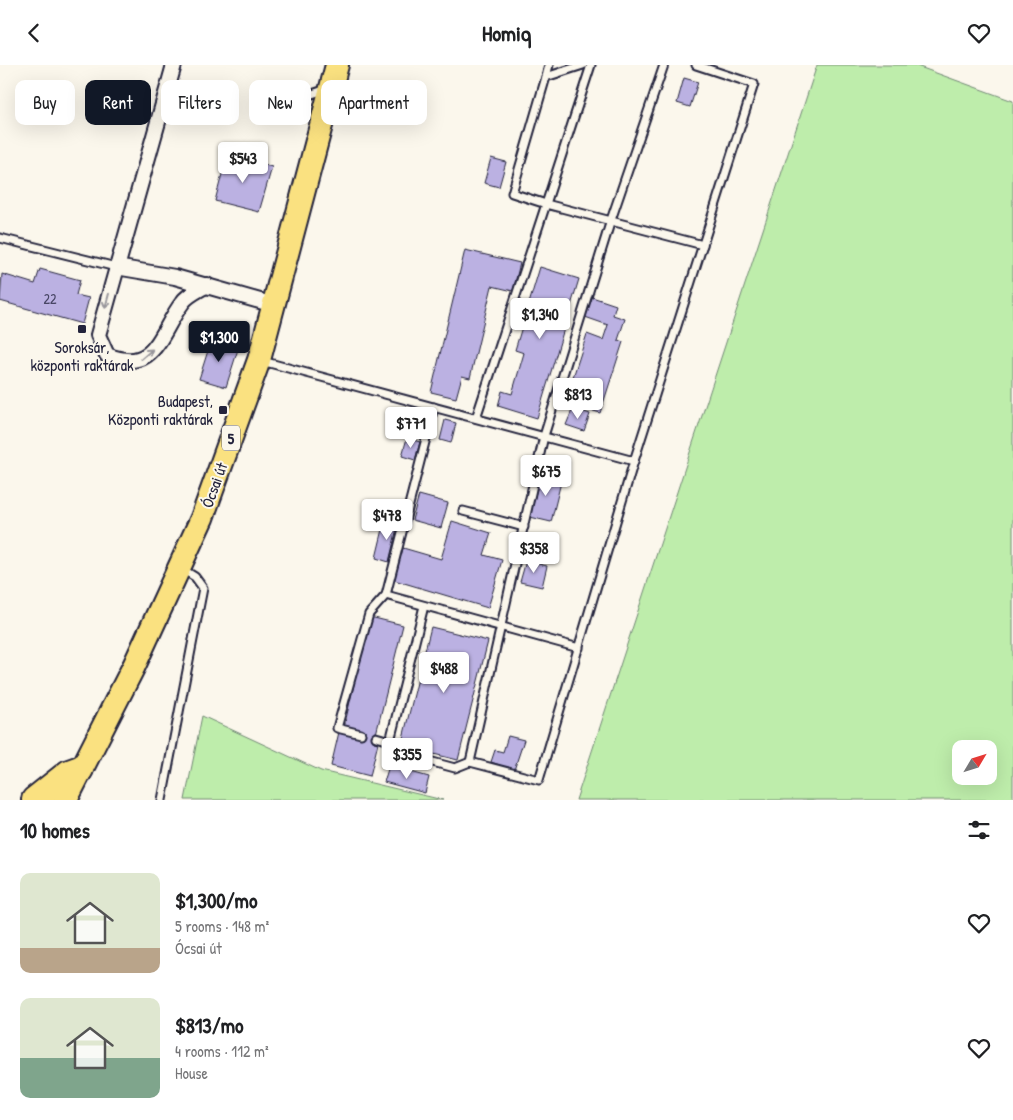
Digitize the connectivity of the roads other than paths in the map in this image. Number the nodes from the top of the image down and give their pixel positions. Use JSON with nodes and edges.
{"nodes":[{"id":1,"x":174,"y":65,"type":"edge"},
{"id":2,"x":337,"y":65,"type":"edge"},
{"id":3,"x":549,"y":65,"type":"edge"},
{"id":4,"x":583,"y":65,"type":"edge"},
{"id":5,"x":591,"y":65,"type":"edge"},
{"id":6,"x":664,"y":65,"type":"edge"},
{"id":7,"x":696,"y":65,"type":"edge"},
{"id":8,"x":546,"y":77,"type":"junction"},
{"id":9,"x":334,"y":80,"type":"edge"},
{"id":10,"x":322,"y":125,"type":"edge"},
{"id":11,"x":546,"y":204,"type":"junction"},
{"id":12,"x":611,"y":220,"type":"junction"},
{"id":13,"x":0,"y":238,"type":"edge"},
{"id":14,"x":703,"y":245,"type":"junction"},
{"id":15,"x":116,"y":267,"type":"junction"},
{"id":16,"x":207,"y":285,"type":"junction"},
{"id":17,"x":274,"y":305,"type":"junction"},
{"id":18,"x":259,"y":360,"type":"junction"},
{"id":19,"x":434,"y":407,"type":"junction"},
{"id":20,"x":476,"y":418,"type":"junction"},
{"id":21,"x":544,"y":436,"type":"junction"},
{"id":22,"x":634,"y":461,"type":"junction"},
{"id":23,"x":463,"y":511,"type":"dead end"},
{"id":24,"x":524,"y":527,"type":"junction"},
{"id":25,"x":179,"y":568,"type":"junction"},
{"id":26,"x":386,"y":595,"type":"junction"},
{"id":27,"x":424,"y":606,"type":"junction"},
{"id":28,"x":501,"y":626,"type":"junction"},
{"id":29,"x":579,"y":648,"type":"junction"},
{"id":30,"x":361,"y":734,"type":"dead end"},
{"id":31,"x":376,"y":737,"type":"dead end"},
{"id":32,"x":390,"y":741,"type":"junction"},
{"id":33,"x":470,"y":762,"type":"junction"},
{"id":34,"x":80,"y":769,"type":"junction"},
{"id":35,"x":35,"y":800,"type":"edge"},
{"id":36,"x":66,"y":800,"type":"edge"},
{"id":37,"x":162,"y":800,"type":"edge"}],
"edges":[{"from":1,"to":15,"type":"street"},
{"from":2,"to":9,"type":"main road","name":"Ócsai út","number":"5"},
{"from":3,"to":8,"type":"lane"},
{"from":4,"to":8,"type":"lane"},
{"from":5,"to":11,"type":"lane"},
{"from":6,"to":12,"type":"lane"},
{"from":7,"to":14,"type":"lane"},
{"from":8,"to":11,"type":"lane"},
{"from":10,"to":17,"type":"main road","name":"Ócsai út","number":"5"},
{"from":11,"to":12,"type":"lane"},
{"from":11,"to":20,"type":"lane"},
{"from":12,"to":14,"type":"lane"},
{"from":12,"to":21,"type":"lane"},
{"from":13,"to":15,"type":"lane"},
{"from":14,"to":22,"type":"lane"},
{"from":15,"to":16,"type":"street"},
{"from":15,"to":16,"type":"street","one_way":true},
{"from":16,"to":17,"type":"street"},
{"from":17,"to":18,"type":"main road","name":"Ócsai út","number":"5"},
{"from":18,"to":19,"type":"lane"},
{"from":18,"to":25,"type":"main road","name":"Ócsai út","number":"5"},
{"from":19,"to":20,"type":"lane"},
{"from":19,"to":26,"type":"lane"},
{"from":20,"to":21,"type":"lane"},
{"from":21,"to":22,"type":"lane"},
{"from":21,"to":24,"type":"lane"},
{"from":22,"to":29,"type":"lane"},
{"from":23,"to":24,"type":"lane"},
{"from":24,"to":28,"type":"lane"},
{"from":25,"to":34,"type":"main road","name":"Ócsai út","number":"5"},
{"from":25,"to":37,"type":"lane"},
{"from":26,"to":27,"type":"lane"},
{"from":26,"to":30,"type":"lane"},
{"from":27,"to":28,"type":"lane"},
{"from":27,"to":32,"type":"lane"},
{"from":28,"to":29,"type":"lane"},
{"from":28,"to":33,"type":"lane"},
{"from":29,"to":33,"type":"lane"},
{"from":31,"to":32,"type":"lane"},
{"from":32,"to":33,"type":"lane"},
{"from":34,"to":35,"type":"highway"},
{"from":34,"to":36,"type":"main road","name":"Ócsai út","number":"5"}]}
